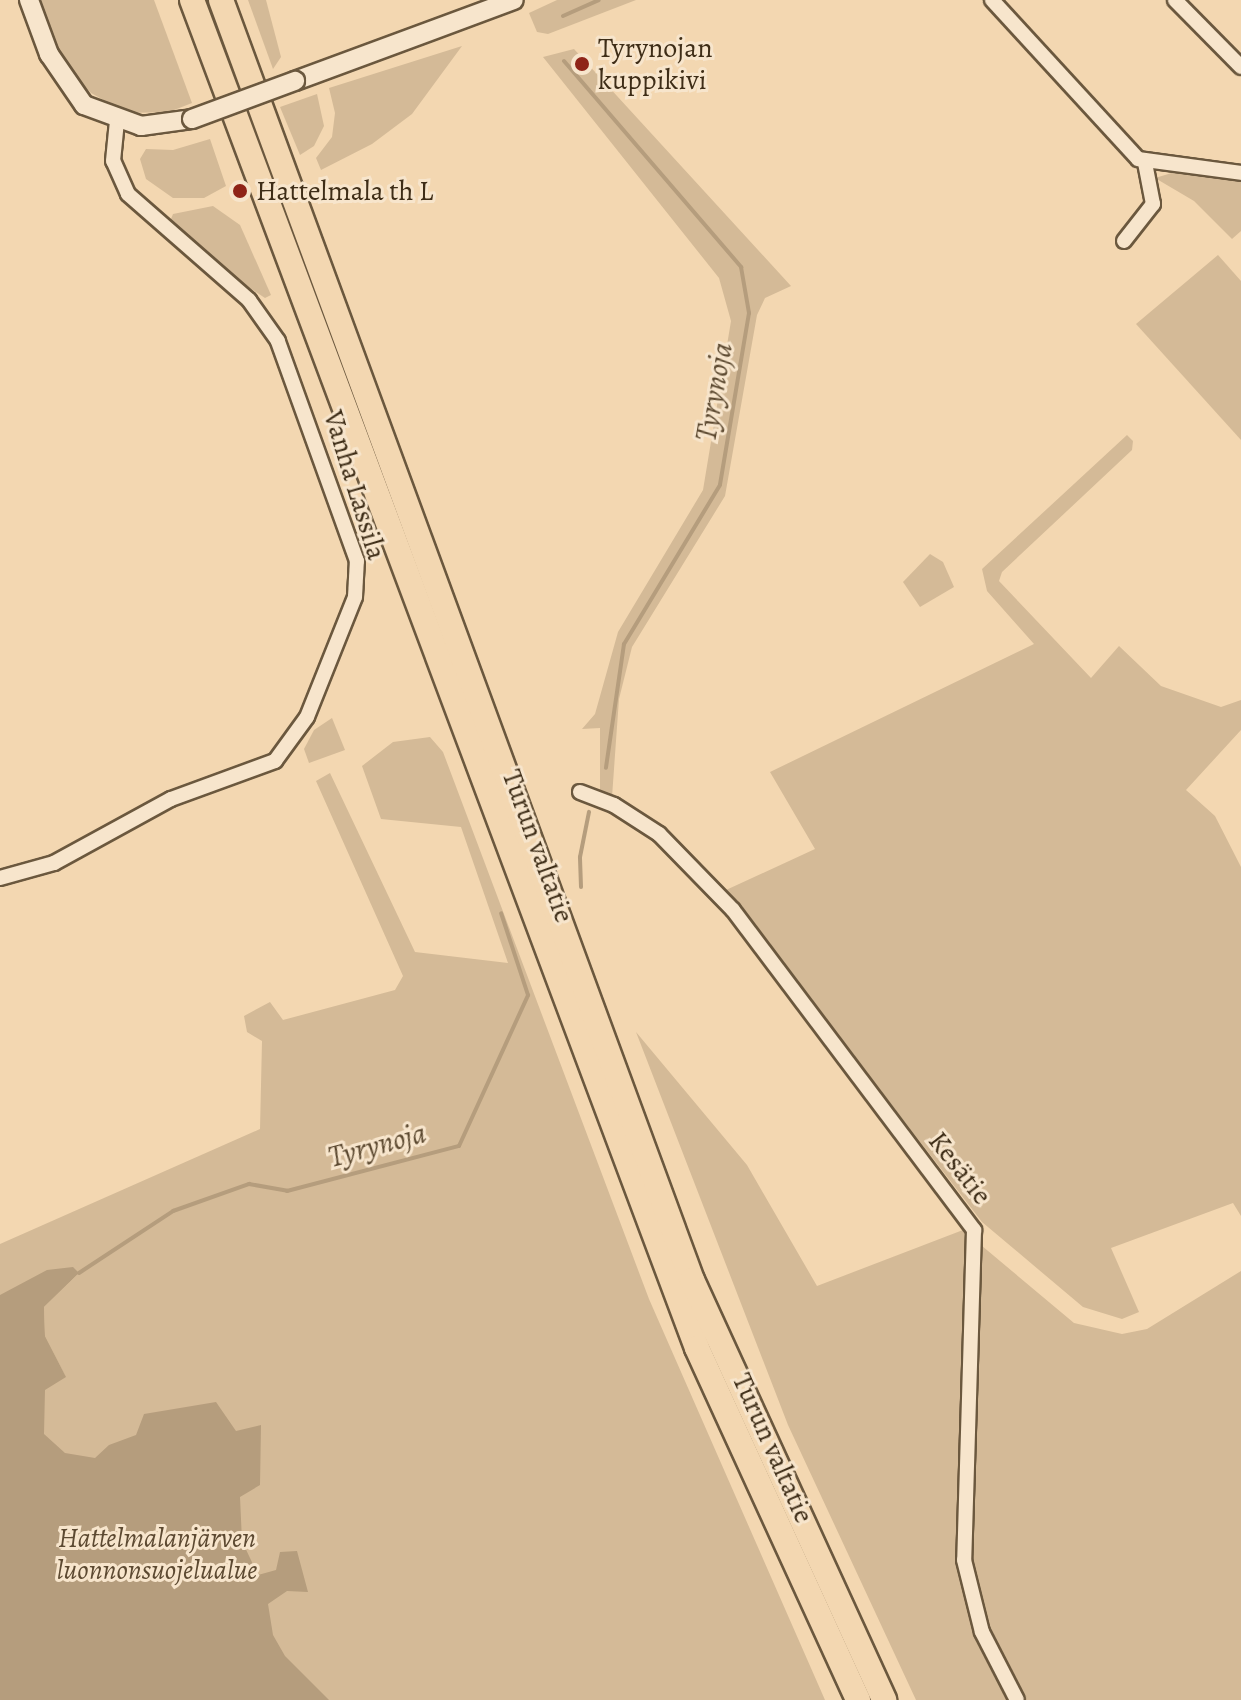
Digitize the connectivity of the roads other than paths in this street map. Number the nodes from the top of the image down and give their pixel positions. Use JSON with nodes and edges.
{"nodes":[{"id":1,"x":29,"y":0,"type":"edge"},
{"id":2,"x":192,"y":0,"type":"edge"},
{"id":3,"x":221,"y":0,"type":"edge"},
{"id":4,"x":514,"y":0,"type":"edge"},
{"id":5,"x":992,"y":0,"type":"edge"},
{"id":6,"x":1175,"y":0,"type":"edge"},
{"id":7,"x":1241,"y":67,"type":"edge"},
{"id":8,"x":117,"y":121,"type":"junction"},
{"id":9,"x":1145,"y":163,"type":"junction"},
{"id":10,"x":1241,"y":173,"type":"edge"},
{"id":11,"x":1124,"y":241,"type":"dead end"},
{"id":12,"x":580,"y":792,"type":"dead end"},
{"id":13,"x":0,"y":878,"type":"edge"},
{"id":14,"x":858,"y":1700,"type":"edge"},
{"id":15,"x":884,"y":1700,"type":"edge"},
{"id":16,"x":1017,"y":1700,"type":"edge"}],
"edges":[{"from":1,"to":8,"type":"street"},
{"from":2,"to":14,"type":"highway","name":"Turun valtatie"},
{"from":3,"to":15,"type":"highway","name":"Turun valtatie"},
{"from":4,"to":8,"type":"street","bridge":true},
{"from":5,"to":9,"type":"street"},
{"from":6,"to":7,"type":"street"},
{"from":8,"to":13,"type":"street","name":"Vanha Lassila"},
{"from":9,"to":10,"type":"street"},
{"from":9,"to":11,"type":"street"},
{"from":12,"to":16,"type":"street","name":"Kesätie"}]}
